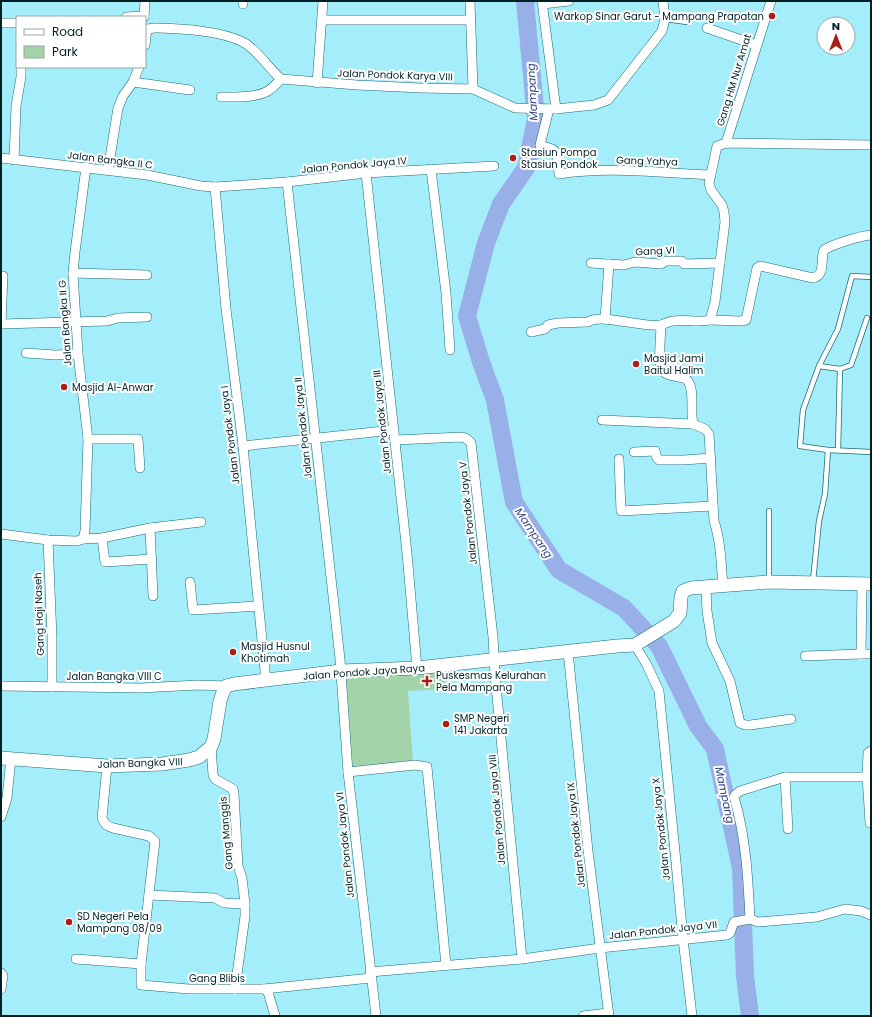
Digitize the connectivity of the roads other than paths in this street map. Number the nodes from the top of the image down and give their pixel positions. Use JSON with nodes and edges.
{"nodes":[{"id":1,"x":145,"y":1,"type":"edge"},
{"id":2,"x":323,"y":1,"type":"edge"},
{"id":3,"x":470,"y":1,"type":"edge"},
{"id":4,"x":569,"y":1,"type":"edge"},
{"id":5,"x":663,"y":1,"type":"edge"},
{"id":6,"x":770,"y":1,"type":"edge"},
{"id":7,"x":542,"y":3,"type":"edge"},
{"id":8,"x":144,"y":16,"type":"edge"},
{"id":9,"x":322,"y":20,"type":"junction"},
{"id":10,"x":470,"y":20,"type":"junction"},
{"id":11,"x":665,"y":20,"type":"junction"},
{"id":12,"x":16,"y":22,"type":"edge"},
{"id":13,"x":687,"y":22,"type":"dead end"},
{"id":14,"x":1,"y":23,"type":"edge"},
{"id":15,"x":146,"y":25,"type":"edge"},
{"id":16,"x":707,"y":28,"type":"dead end"},
{"id":17,"x":756,"y":45,"type":"junction"},
{"id":18,"x":21,"y":68,"type":"edge"},
{"id":19,"x":139,"y":68,"type":"edge"},
{"id":20,"x":281,"y":79,"type":"junction"},
{"id":21,"x":133,"y":82,"type":"junction"},
{"id":22,"x":317,"y":83,"type":"junction"},
{"id":23,"x":473,"y":89,"type":"junction"},
{"id":24,"x":190,"y":90,"type":"dead end"},
{"id":25,"x":221,"y":97,"type":"dead end"},
{"id":26,"x":550,"y":109,"type":"junction"},
{"id":27,"x":726,"y":142,"type":"junction"},
{"id":28,"x":871,"y":145,"type":"edge"},
{"id":29,"x":1,"y":158,"type":"edge"},
{"id":30,"x":14,"y":160,"type":"junction"},
{"id":31,"x":494,"y":166,"type":"dead end"},
{"id":32,"x":86,"y":167,"type":"junction"},
{"id":33,"x":431,"y":169,"type":"junction"},
{"id":34,"x":108,"y":170,"type":"junction"},
{"id":35,"x":366,"y":173,"type":"junction"},
{"id":36,"x":711,"y":175,"type":"junction"},
{"id":37,"x":287,"y":182,"type":"junction"},
{"id":38,"x":215,"y":187,"type":"junction"},
{"id":39,"x":871,"y":235,"type":"edge"},
{"id":40,"x":591,"y":263,"type":"dead end"},
{"id":41,"x":720,"y":263,"type":"junction"},
{"id":42,"x":609,"y":264,"type":"junction"},
{"id":43,"x":73,"y":273,"type":"junction"},
{"id":44,"x":147,"y":275,"type":"dead end"},
{"id":45,"x":3,"y":276,"type":"dead end"},
{"id":46,"x":871,"y":277,"type":"edge"},
{"id":47,"x":147,"y":316,"type":"dead end"},
{"id":48,"x":867,"y":318,"type":"dead end"},
{"id":49,"x":605,"y":319,"type":"junction"},
{"id":50,"x":710,"y":320,"type":"junction"},
{"id":51,"x":75,"y":322,"type":"junction"},
{"id":52,"x":1,"y":324,"type":"edge"},
{"id":53,"x":661,"y":325,"type":"junction"},
{"id":54,"x":531,"y":332,"type":"dead end"},
{"id":55,"x":450,"y":350,"type":"dead end"},
{"id":56,"x":26,"y":353,"type":"dead end"},
{"id":57,"x":78,"y":354,"type":"junction"},
{"id":58,"x":819,"y":366,"type":"junction"},
{"id":59,"x":840,"y":369,"type":"junction"},
{"id":60,"x":602,"y":420,"type":"dead end"},
{"id":61,"x":693,"y":424,"type":"junction"},
{"id":62,"x":393,"y":430,"type":"junction"},
{"id":63,"x":88,"y":439,"type":"junction"},
{"id":64,"x":316,"y":439,"type":"junction"},
{"id":65,"x":394,"y":440,"type":"junction"},
{"id":66,"x":243,"y":446,"type":"junction"},
{"id":67,"x":828,"y":450,"type":"junction"},
{"id":68,"x":838,"y":450,"type":"junction"},
{"id":69,"x":634,"y":452,"type":"dead end"},
{"id":70,"x":871,"y":452,"type":"edge"},
{"id":71,"x":711,"y":458,"type":"junction"},
{"id":72,"x":619,"y":459,"type":"dead end"},
{"id":73,"x":140,"y":468,"type":"dead end"},
{"id":74,"x":713,"y":506,"type":"junction"},
{"id":75,"x":769,"y":511,"type":"dead end"},
{"id":76,"x":201,"y":522,"type":"dead end"},
{"id":77,"x":150,"y":528,"type":"junction"},
{"id":78,"x":1,"y":534,"type":"edge"},
{"id":79,"x":102,"y":538,"type":"junction"},
{"id":80,"x":83,"y":539,"type":"junction"},
{"id":81,"x":48,"y":540,"type":"junction"},
{"id":82,"x":152,"y":559,"type":"junction"},
{"id":83,"x":190,"y":582,"type":"dead end"},
{"id":84,"x":769,"y":582,"type":"junction"},
{"id":85,"x":813,"y":583,"type":"junction"},
{"id":86,"x":867,"y":584,"type":"edge"},
{"id":87,"x":723,"y":586,"type":"junction"},
{"id":88,"x":706,"y":587,"type":"junction"},
{"id":89,"x":153,"y":596,"type":"dead end"},
{"id":90,"x":258,"y":606,"type":"junction"},
{"id":91,"x":640,"y":643,"type":"junction"},
{"id":92,"x":568,"y":651,"type":"junction"},
{"id":93,"x":861,"y":654,"type":"junction"},
{"id":94,"x":871,"y":654,"type":"edge"},
{"id":95,"x":805,"y":656,"type":"dead end"},
{"id":96,"x":494,"y":660,"type":"junction"},
{"id":97,"x":417,"y":668,"type":"junction"},
{"id":98,"x":341,"y":671,"type":"junction"},
{"id":99,"x":266,"y":680,"type":"junction"},
{"id":100,"x":1,"y":686,"type":"edge"},
{"id":101,"x":226,"y":686,"type":"junction"},
{"id":102,"x":52,"y":687,"type":"junction"},
{"id":103,"x":791,"y":719,"type":"dead end"},
{"id":104,"x":211,"y":747,"type":"junction"},
{"id":105,"x":871,"y":751,"type":"edge"},
{"id":106,"x":6,"y":758,"type":"edge"},
{"id":107,"x":107,"y":766,"type":"junction"},
{"id":108,"x":348,"y":772,"type":"junction"},
{"id":109,"x":869,"y":777,"type":"edge"},
{"id":110,"x":785,"y":778,"type":"junction"},
{"id":111,"x":1,"y":817,"type":"edge"},
{"id":112,"x":870,"y":823,"type":"dead end"},
{"id":113,"x":788,"y":829,"type":"dead end"},
{"id":114,"x":149,"y":895,"type":"junction"},
{"id":115,"x":245,"y":904,"type":"junction"},
{"id":116,"x":871,"y":916,"type":"edge"},
{"id":117,"x":744,"y":920,"type":"junction"},
{"id":118,"x":682,"y":938,"type":"junction"},
{"id":119,"x":600,"y":948,"type":"junction"},
{"id":120,"x":76,"y":959,"type":"dead end"},
{"id":121,"x":522,"y":959,"type":"junction"},
{"id":122,"x":141,"y":964,"type":"junction"},
{"id":123,"x":446,"y":965,"type":"junction"},
{"id":124,"x":1,"y":973,"type":"edge"},
{"id":125,"x":371,"y":975,"type":"junction"},
{"id":126,"x":1,"y":989,"type":"edge"},
{"id":127,"x":235,"y":989,"type":"junction"},
{"id":128,"x":264,"y":989,"type":"junction"},
{"id":129,"x":608,"y":1015,"type":"edge"},
{"id":130,"x":275,"y":1016,"type":"edge"},
{"id":131,"x":376,"y":1016,"type":"edge"},
{"id":132,"x":583,"y":1016,"type":"edge"},
{"id":133,"x":692,"y":1016,"type":"edge"}],
"edges":[{"from":1,"to":8,"type":"street"},
{"from":2,"to":9,"type":"street"},
{"from":3,"to":10,"type":"street"},
{"from":4,"to":7,"type":"street"},
{"from":5,"to":11,"type":"street"},
{"from":6,"to":17,"type":"street","name":"Gang HM Nur Amat"},
{"from":7,"to":26,"type":"street"},
{"from":9,"to":10,"type":"street"},
{"from":9,"to":22,"type":"street"},
{"from":10,"to":23,"type":"street"},
{"from":11,"to":13,"type":"lane"},
{"from":11,"to":26,"type":"street"},
{"from":12,"to":14,"type":"street"},
{"from":15,"to":20,"type":"street"},
{"from":16,"to":17,"type":"street"},
{"from":17,"to":27,"type":"street","name":"Gang HM Nur Amat"},
{"from":18,"to":30,"type":"street"},
{"from":19,"to":21,"type":"street"},
{"from":20,"to":22,"type":"street","name":"Jalan Pondok Karya VIII"},
{"from":20,"to":25,"type":"street"},
{"from":21,"to":24,"type":"street"},
{"from":21,"to":34,"type":"street"},
{"from":22,"to":23,"type":"street","name":"Jalan Pondok Karya VIII"},
{"from":23,"to":26,"type":"street"},
{"from":26,"to":36,"type":"street","name":"Gang Yahya"},
{"from":27,"to":28,"type":"street"},
{"from":27,"to":36,"type":"street"},
{"from":29,"to":30,"type":"street","name":"Jalan Bangka II C"},
{"from":30,"to":32,"type":"street","name":"Jalan Bangka II C"},
{"from":31,"to":33,"type":"street","name":"Jalan Pondok Jaya IV"},
{"from":32,"to":34,"type":"street","name":"Jalan Bangka II C"},
{"from":32,"to":43,"type":"street","name":"Jalan Bangka II G"},
{"from":33,"to":35,"type":"street","name":"Jalan Pondok Jaya IV"},
{"from":33,"to":55,"type":"street"},
{"from":34,"to":38,"type":"street","name":"Jalan Bangka II C"},
{"from":35,"to":37,"type":"street","name":"Jalan Pondok Jaya IV"},
{"from":35,"to":62,"type":"street","name":"Jalan Pondok Jaya III"},
{"from":36,"to":41,"type":"street"},
{"from":37,"to":38,"type":"street","name":"Jalan Pondok Jaya IV"},
{"from":37,"to":64,"type":"street","name":"Jalan Pondok Jaya II"},
{"from":38,"to":66,"type":"street","name":"Jalan Pondok Jaya I"},
{"from":39,"to":50,"type":"street"},
{"from":40,"to":42,"type":"street","name":"Gang VI"},
{"from":41,"to":42,"type":"street","name":"Gang VI"},
{"from":41,"to":50,"type":"street"},
{"from":42,"to":49,"type":"street"},
{"from":43,"to":44,"type":"street"},
{"from":43,"to":51,"type":"street","name":"Jalan Bangka II G"},
{"from":45,"to":52,"type":"street"},
{"from":46,"to":58,"type":"lane"},
{"from":47,"to":51,"type":"street"},
{"from":48,"to":59,"type":"lane"},
{"from":49,"to":53,"type":"street"},
{"from":49,"to":54,"type":"street"},
{"from":50,"to":53,"type":"street"},
{"from":51,"to":52,"type":"street"},
{"from":51,"to":57,"type":"street","name":"Jalan Bangka II G"},
{"from":53,"to":61,"type":"street"},
{"from":56,"to":57,"type":"street"},
{"from":57,"to":63,"type":"street","name":"Jalan Bangka II G"},
{"from":58,"to":59,"type":"lane"},
{"from":58,"to":67,"type":"lane"},
{"from":59,"to":68,"type":"lane"},
{"from":60,"to":61,"type":"street"},
{"from":61,"to":71,"type":"street"},
{"from":62,"to":64,"type":"street"},
{"from":62,"to":65,"type":"street","name":"Jalan Pondok Jaya III"},
{"from":63,"to":73,"type":"street"},
{"from":63,"to":80,"type":"street","name":"Jalan Bangka II G"},
{"from":64,"to":66,"type":"street"},
{"from":64,"to":98,"type":"street","name":"Jalan Pondok Jaya II"},
{"from":65,"to":96,"type":"street","name":"Jalan Pondok Jaya V"},
{"from":65,"to":97,"type":"street","name":"Jalan Pondok Jaya III"},
{"from":66,"to":90,"type":"street","name":"Jalan Pondok Jaya I"},
{"from":67,"to":68,"type":"lane"},
{"from":67,"to":85,"type":"lane"},
{"from":68,"to":70,"type":"lane"},
{"from":69,"to":71,"type":"street"},
{"from":71,"to":74,"type":"street"},
{"from":72,"to":74,"type":"street"},
{"from":74,"to":87,"type":"street"},
{"from":75,"to":84,"type":"lane"},
{"from":76,"to":77,"type":"street"},
{"from":77,"to":79,"type":"street"},
{"from":77,"to":82,"type":"street"},
{"from":78,"to":81,"type":"street"},
{"from":79,"to":80,"type":"street"},
{"from":79,"to":82,"type":"street"},
{"from":80,"to":81,"type":"street"},
{"from":81,"to":102,"type":"street","name":"Gang Haji Naseh"},
{"from":82,"to":89,"type":"street"},
{"from":83,"to":90,"type":"street"},
{"from":84,"to":85,"type":"street"},
{"from":84,"to":87,"type":"street"},
{"from":85,"to":86,"type":"street"},
{"from":86,"to":93,"type":"street"},
{"from":87,"to":88,"type":"street"},
{"from":88,"to":91,"type":"street"},
{"from":88,"to":103,"type":"street"},
{"from":90,"to":99,"type":"street","name":"Jalan Pondok Jaya I"},
{"from":91,"to":92,"type":"street","name":"Jalan Pondok Jaya Raya"},
{"from":91,"to":118,"type":"street","name":"Jalan Pondok Jaya X"},
{"from":92,"to":96,"type":"street","name":"Jalan Pondok Jaya Raya"},
{"from":92,"to":119,"type":"street","name":"Jalan Pondok Jaya IX"},
{"from":93,"to":94,"type":"street"},
{"from":93,"to":95,"type":"street"},
{"from":96,"to":97,"type":"street","name":"Jalan Pondok Jaya Raya"},
{"from":96,"to":121,"type":"street","name":"Jalan Pondok Jaya VIII"},
{"from":97,"to":98,"type":"street","name":"Jalan Pondok Jaya Raya"},
{"from":98,"to":99,"type":"street","name":"Jalan Pondok Jaya Raya"},
{"from":98,"to":108,"type":"street","name":"Jalan Pondok Jaya VI"},
{"from":99,"to":101,"type":"street","name":"Jalan Pondok Jaya Raya"},
{"from":100,"to":102,"type":"street","name":"Jalan Bangka VIII C"},
{"from":101,"to":102,"type":"street","name":"Jalan Bangka VIII C"},
{"from":101,"to":104,"type":"street"},
{"from":104,"to":107,"type":"street","name":"Jalan Bangka VIII"},
{"from":104,"to":115,"type":"street","name":"Gang Manggis"},
{"from":105,"to":109,"type":"street"},
{"from":106,"to":107,"type":"street","name":"Jalan Bangka VIII"},
{"from":106,"to":111,"type":"street"},
{"from":107,"to":114,"type":"street"},
{"from":108,"to":123,"type":"street"},
{"from":108,"to":125,"type":"street","name":"Jalan Pondok Jaya VI"},
{"from":109,"to":110,"type":"street"},
{"from":109,"to":112,"type":"street"},
{"from":110,"to":113,"type":"street"},
{"from":110,"to":117,"type":"street"},
{"from":114,"to":115,"type":"street"},
{"from":114,"to":122,"type":"street"},
{"from":115,"to":127,"type":"street","name":"Gang Manggis"},
{"from":116,"to":117,"type":"street"},
{"from":117,"to":118,"type":"street","name":"Jalan Pondok Jaya VII"},
{"from":118,"to":119,"type":"street","name":"Jalan Pondok Jaya VII"},
{"from":118,"to":133,"type":"street","name":"Jalan Pondok Jaya X"},
{"from":119,"to":121,"type":"street","name":"Jalan Pondok Jaya VII"},
{"from":119,"to":129,"type":"street","name":"Jalan Pondok Jaya IX"},
{"from":120,"to":122,"type":"street"},
{"from":121,"to":123,"type":"street","name":"Jalan Pondok Jaya VII"},
{"from":122,"to":127,"type":"street","name":"Gang Blibis"},
{"from":123,"to":125,"type":"street","name":"Jalan Pondok Jaya VII"},
{"from":124,"to":126,"type":"street"},
{"from":125,"to":128,"type":"street","name":"Gang Blibis"},
{"from":125,"to":131,"type":"street","name":"Jalan Pondok Jaya VI"},
{"from":127,"to":128,"type":"street","name":"Gang Blibis"},
{"from":128,"to":130,"type":"street"},
{"from":129,"to":132,"type":"street"}]}
